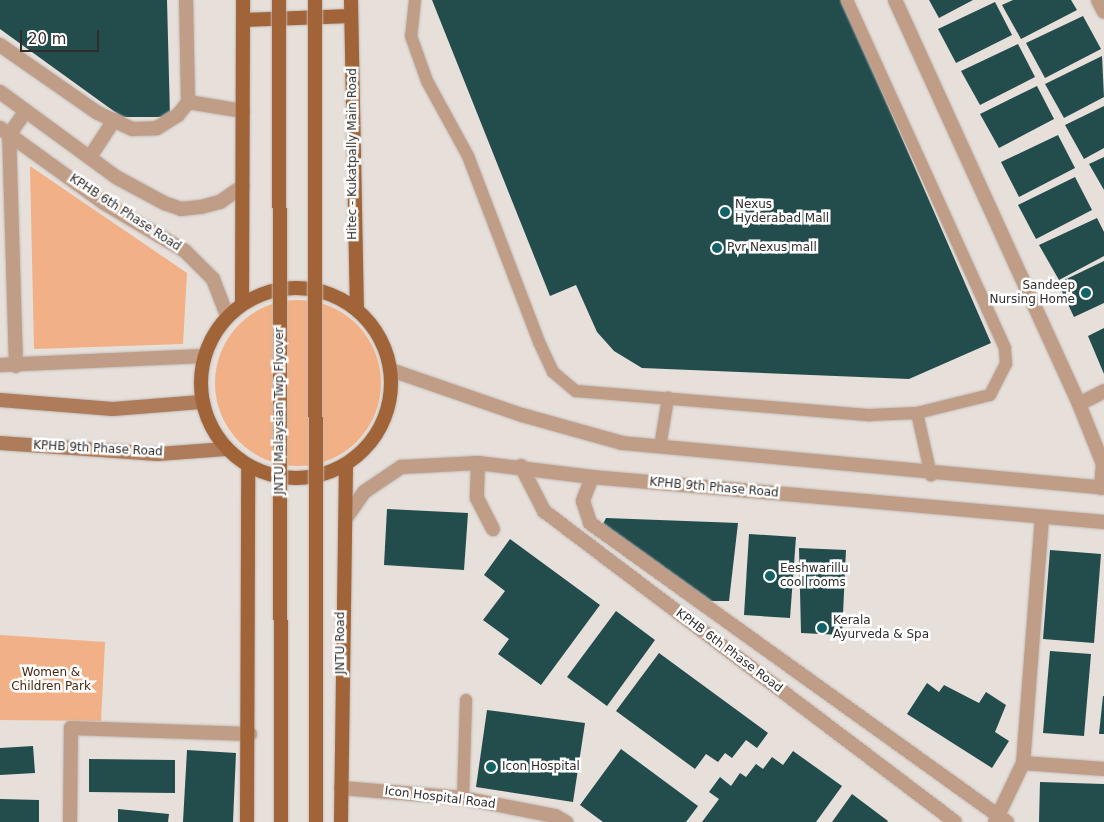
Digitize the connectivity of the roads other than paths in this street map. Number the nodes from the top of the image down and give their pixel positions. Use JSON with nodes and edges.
{"nodes":[{"id":1,"x":186,"y":0,"type":"edge"},
{"id":2,"x":243,"y":0,"type":"edge"},
{"id":3,"x":279,"y":0,"type":"edge"},
{"id":4,"x":316,"y":0,"type":"edge"},
{"id":5,"x":351,"y":0,"type":"edge"},
{"id":6,"x":415,"y":0,"type":"edge"},
{"id":7,"x":847,"y":0,"type":"edge"},
{"id":8,"x":895,"y":0,"type":"edge"},
{"id":9,"x":1098,"y":0,"type":"edge"},
{"id":10,"x":1104,"y":12,"type":"edge"},
{"id":11,"x":352,"y":16,"type":"junction"},
{"id":12,"x":243,"y":20,"type":"junction"},
{"id":13,"x":0,"y":45,"type":"edge"},
{"id":14,"x":0,"y":92,"type":"edge"},
{"id":15,"x":188,"y":102,"type":"junction"},
{"id":16,"x":26,"y":111,"type":"junction"},
{"id":17,"x":243,"y":111,"type":"junction"},
{"id":18,"x":114,"y":120,"type":"junction"},
{"id":19,"x":3,"y":132,"type":"edge"},
{"id":20,"x":90,"y":158,"type":"junction"},
{"id":21,"x":243,"y":186,"type":"junction"},
{"id":22,"x":242,"y":304,"type":"junction"},
{"id":23,"x":357,"y":308,"type":"junction"},
{"id":24,"x":227,"y":316,"type":"junction"},
{"id":25,"x":204,"y":356,"type":"junction"},
{"id":26,"x":0,"y":365,"type":"edge"},
{"id":27,"x":16,"y":366,"type":"junction"},
{"id":28,"x":391,"y":370,"type":"junction"},
{"id":29,"x":1104,"y":391,"type":"edge"},
{"id":30,"x":668,"y":398,"type":"junction"},
{"id":31,"x":0,"y":400,"type":"edge"},
{"id":32,"x":201,"y":402,"type":"junction"},
{"id":33,"x":1079,"y":404,"type":"junction"},
{"id":34,"x":917,"y":413,"type":"junction"},
{"id":35,"x":0,"y":444,"type":"edge"},
{"id":36,"x":660,"y":446,"type":"junction"},
{"id":37,"x":226,"y":449,"type":"junction"},
{"id":38,"x":478,"y":463,"type":"junction"},
{"id":39,"x":346,"y":464,"type":"junction"},
{"id":40,"x":248,"y":466,"type":"junction"},
{"id":41,"x":521,"y":466,"type":"junction"},
{"id":42,"x":931,"y":475,"type":"junction"},
{"id":43,"x":592,"y":478,"type":"junction"},
{"id":44,"x":1102,"y":488,"type":"edge"},
{"id":45,"x":1042,"y":517,"type":"junction"},
{"id":46,"x":346,"y":518,"type":"junction"},
{"id":47,"x":1104,"y":522,"type":"edge"},
{"id":48,"x":493,"y":529,"type":"dead end"},
{"id":49,"x":466,"y":700,"type":"dead end"},
{"id":50,"x":250,"y":734,"type":"junction"},
{"id":51,"x":1023,"y":763,"type":"junction"},
{"id":52,"x":1104,"y":769,"type":"edge"},
{"id":53,"x":341,"y":788,"type":"junction"},
{"id":54,"x":463,"y":798,"type":"junction"},
{"id":55,"x":1000,"y":820,"type":"edge"},
{"id":56,"x":70,"y":822,"type":"edge"},
{"id":57,"x":247,"y":822,"type":"edge"},
{"id":58,"x":280,"y":822,"type":"edge"},
{"id":59,"x":316,"y":822,"type":"edge"},
{"id":60,"x":340,"y":822,"type":"edge"},
{"id":61,"x":566,"y":822,"type":"edge"},
{"id":62,"x":955,"y":822,"type":"edge"}],
"edges":[{"from":1,"to":15,"type":"street"},
{"from":2,"to":12,"type":"main road"},
{"from":3,"to":58,"type":"main road","name":"JNTU Malaysian Twp Flyover","bridge":true},
{"from":4,"to":59,"type":"main road","bridge":true},
{"from":5,"to":11,"type":"main road","name":"Hitec - Kukatpally Main Road"},
{"from":6,"to":30,"type":"lane"},
{"from":7,"to":34,"type":"lane"},
{"from":8,"to":33,"type":"street"},
{"from":9,"to":10,"type":"street"},
{"from":11,"to":12,"type":"main road"},
{"from":11,"to":23,"type":"main road","name":"Hitec - Kukatpally Main Road"},
{"from":12,"to":17,"type":"main road"},
{"from":13,"to":18,"type":"street"},
{"from":14,"to":16,"type":"street","name":"KPHB 6th Phase Road"},
{"from":15,"to":17,"type":"street"},
{"from":15,"to":18,"type":"street"},
{"from":16,"to":19,"type":"street"},
{"from":16,"to":20,"type":"street","name":"KPHB 6th Phase Road"},
{"from":17,"to":21,"type":"main road"},
{"from":18,"to":20,"type":"street"},
{"from":19,"to":24,"type":"street","name":"KPHB 6th Phase Road"},
{"from":19,"to":27,"type":"street"},
{"from":20,"to":21,"type":"street","name":"KPHB 6th Phase Road"},
{"from":21,"to":22,"type":"main road"},
{"from":22,"to":23,"type":"main road"},
{"from":22,"to":24,"type":"main road"},
{"from":23,"to":28,"type":"main road"},
{"from":24,"to":25,"type":"main road"},
{"from":25,"to":27,"type":"street"},
{"from":25,"to":32,"type":"main road"},
{"from":26,"to":27,"type":"street"},
{"from":28,"to":36,"type":"street"},
{"from":28,"to":39,"type":"main road"},
{"from":29,"to":33,"type":"street"},
{"from":30,"to":34,"type":"lane"},
{"from":30,"to":36,"type":"lane"},
{"from":31,"to":32,"type":"main road"},
{"from":32,"to":37,"type":"main road"},
{"from":33,"to":44,"type":"street"},
{"from":34,"to":42,"type":"lane"},
{"from":35,"to":37,"type":"main road","name":"KPHB 9th Phase Road"},
{"from":36,"to":42,"type":"street"},
{"from":37,"to":40,"type":"main road"},
{"from":38,"to":41,"type":"street","name":"KPHB 9th Phase Road"},
{"from":38,"to":46,"type":"street","name":"KPHB 9th Phase Road"},
{"from":38,"to":48,"type":"street"},
{"from":39,"to":40,"type":"main road"},
{"from":39,"to":46,"type":"main road","name":"JNTU Road"},
{"from":40,"to":50,"type":"main road"},
{"from":41,"to":43,"type":"street","name":"KPHB 9th Phase Road"},
{"from":41,"to":62,"type":"street","name":"KPHB 6th Phase Road"},
{"from":42,"to":44,"type":"street"},
{"from":43,"to":45,"type":"street","name":"KPHB 9th Phase Road"},
{"from":43,"to":55,"type":"street","name":"KPHB 6th Phase Road"},
{"from":45,"to":47,"type":"street","name":"KPHB 9th Phase Road"},
{"from":45,"to":51,"type":"street"},
{"from":46,"to":53,"type":"main road","name":"JNTU Road"},
{"from":49,"to":54,"type":"lane"},
{"from":50,"to":56,"type":"street"},
{"from":50,"to":57,"type":"main road"},
{"from":51,"to":52,"type":"street"},
{"from":51,"to":55,"type":"street"},
{"from":53,"to":54,"type":"street","name":"Icon Hospital Road"},
{"from":53,"to":60,"type":"main road","name":"JNTU Road"},
{"from":54,"to":61,"type":"street","name":"Icon Hospital Road"}]}
